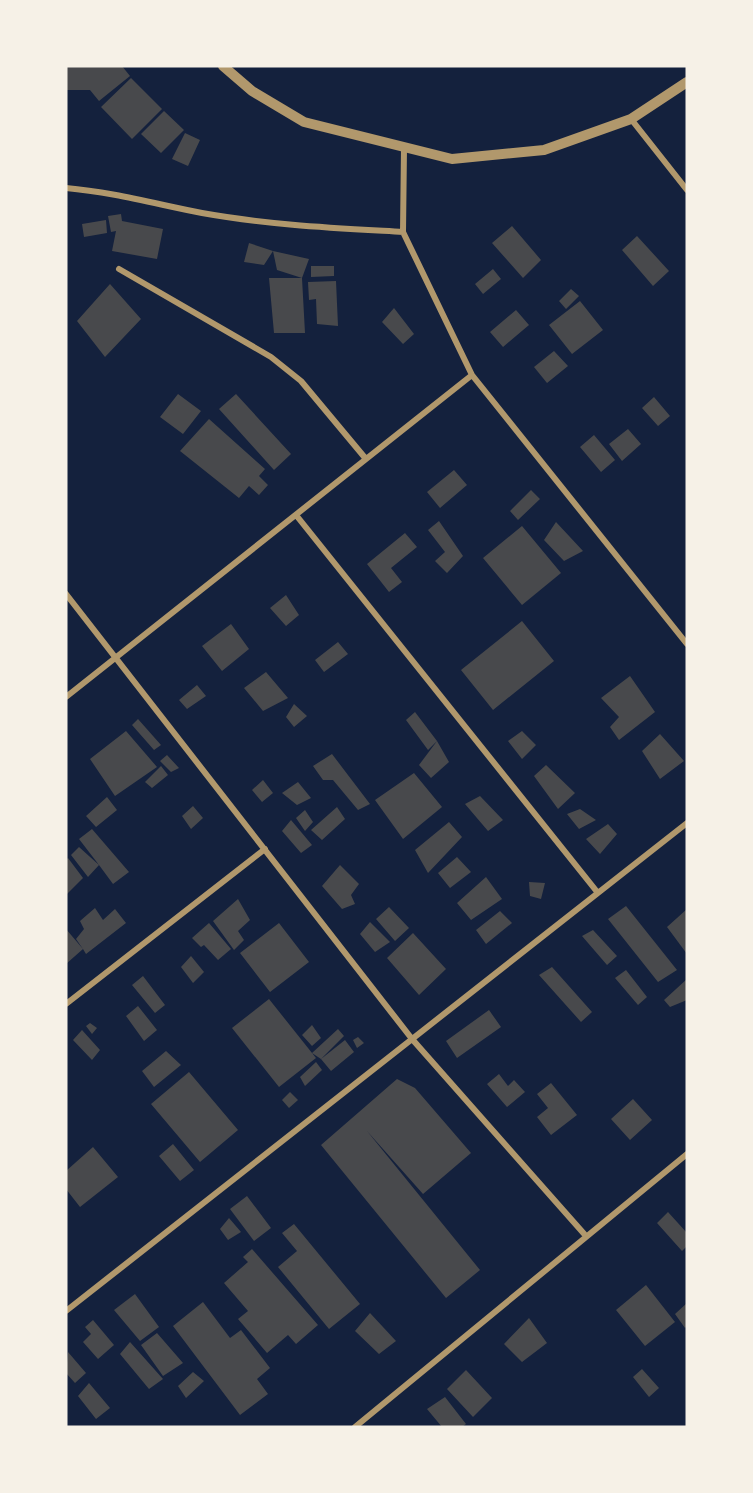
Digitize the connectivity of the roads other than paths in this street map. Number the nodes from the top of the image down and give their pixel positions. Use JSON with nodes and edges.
{"nodes":[{"id":1,"x":223,"y":66,"type":"edge"},
{"id":2,"x":687,"y":82,"type":"edge"},
{"id":3,"x":631,"y":118,"type":"junction"},
{"id":4,"x":404,"y":148,"type":"junction"},
{"id":5,"x":66,"y":188,"type":"edge"},
{"id":6,"x":687,"y":190,"type":"edge"},
{"id":7,"x":403,"y":232,"type":"junction"},
{"id":8,"x":119,"y":269,"type":"dead end"},
{"id":9,"x":472,"y":375,"type":"junction"},
{"id":10,"x":366,"y":459,"type":"junction"},
{"id":11,"x":296,"y":514,"type":"junction"},
{"id":12,"x":66,"y":594,"type":"edge"},
{"id":13,"x":687,"y":644,"type":"edge"},
{"id":14,"x":116,"y":658,"type":"junction"},
{"id":15,"x":66,"y":697,"type":"edge"},
{"id":16,"x":687,"y":823,"type":"edge"},
{"id":17,"x":265,"y":849,"type":"junction"},
{"id":18,"x":598,"y":893,"type":"junction"},
{"id":19,"x":66,"y":1004,"type":"edge"},
{"id":20,"x":412,"y":1039,"type":"junction"},
{"id":21,"x":687,"y":1154,"type":"edge"},
{"id":22,"x":586,"y":1236,"type":"junction"},
{"id":23,"x":66,"y":1311,"type":"edge"},
{"id":24,"x":355,"y":1427,"type":"edge"}],
"edges":[{"from":1,"to":4,"type":"street"},
{"from":2,"to":3,"type":"street"},
{"from":3,"to":4,"type":"street"},
{"from":3,"to":6,"type":"street"},
{"from":4,"to":7,"type":"street"},
{"from":5,"to":7,"type":"street"},
{"from":7,"to":9,"type":"street"},
{"from":8,"to":10,"type":"street"},
{"from":9,"to":10,"type":"street"},
{"from":9,"to":13,"type":"street"},
{"from":10,"to":11,"type":"street"},
{"from":11,"to":14,"type":"street"},
{"from":11,"to":18,"type":"street"},
{"from":12,"to":14,"type":"street"},
{"from":14,"to":15,"type":"street"},
{"from":14,"to":17,"type":"street"},
{"from":16,"to":18,"type":"street"},
{"from":17,"to":19,"type":"street"},
{"from":17,"to":20,"type":"street"},
{"from":18,"to":20,"type":"street"},
{"from":20,"to":22,"type":"street"},
{"from":20,"to":23,"type":"street"},
{"from":21,"to":22,"type":"street"},
{"from":22,"to":24,"type":"street"}]}
